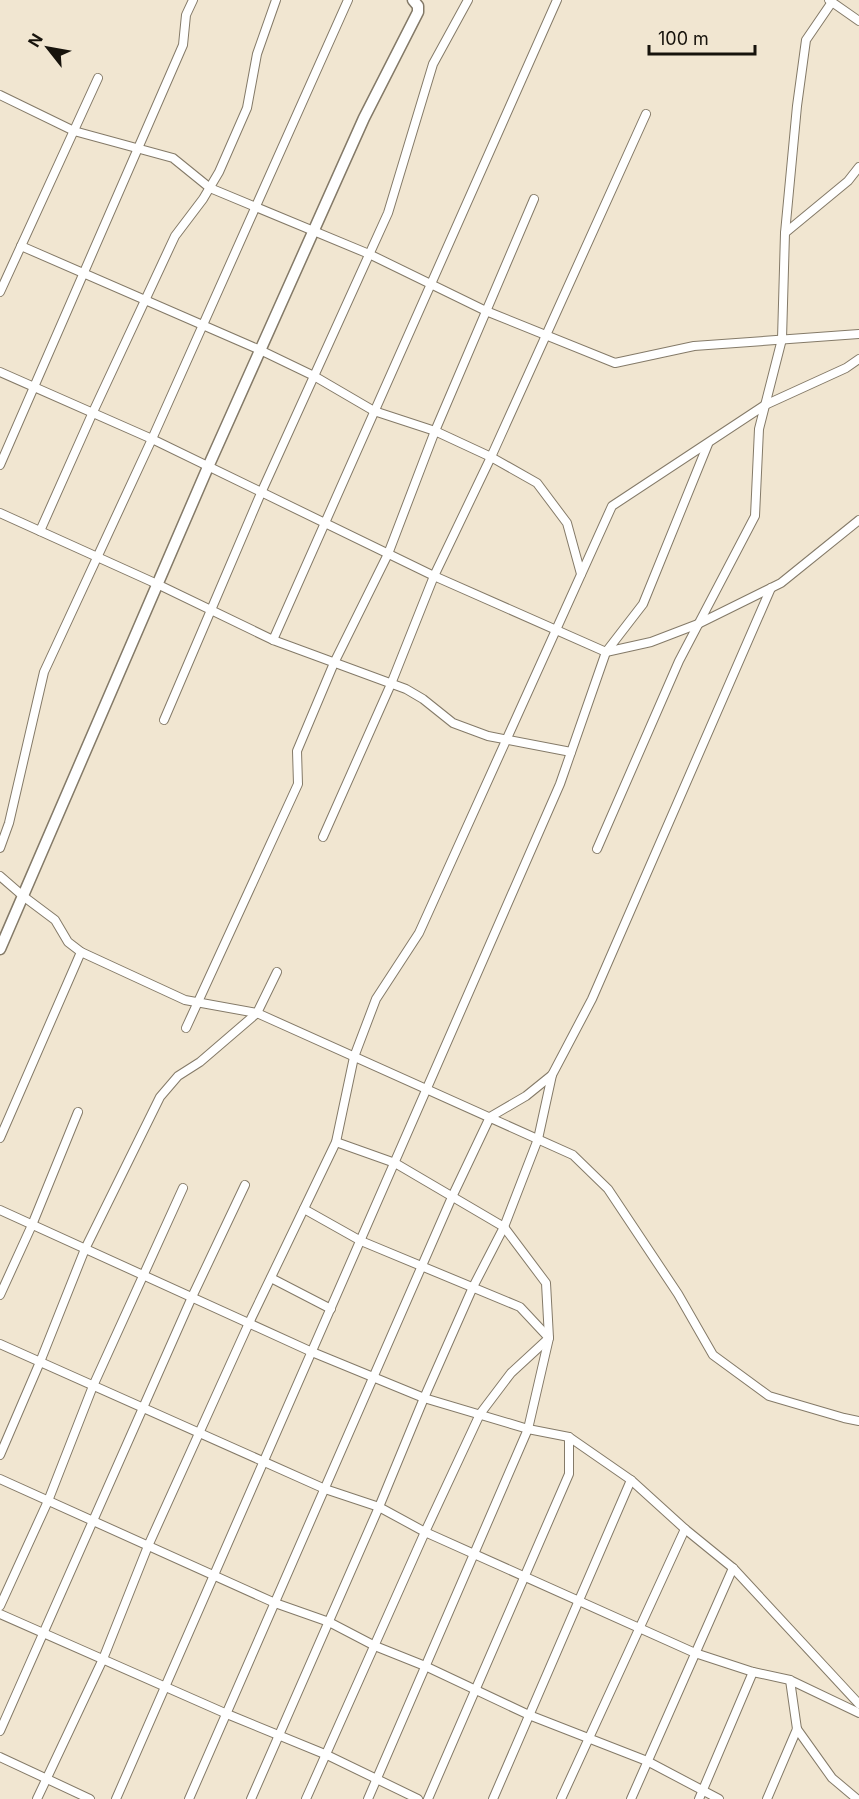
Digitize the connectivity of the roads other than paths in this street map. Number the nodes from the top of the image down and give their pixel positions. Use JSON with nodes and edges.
{"nodes":[{"id":1,"x":193,"y":0,"type":"edge"},
{"id":2,"x":276,"y":0,"type":"edge"},
{"id":3,"x":348,"y":0,"type":"edge"},
{"id":4,"x":414,"y":0,"type":"edge"},
{"id":5,"x":468,"y":0,"type":"edge"},
{"id":6,"x":557,"y":0,"type":"edge"},
{"id":7,"x":830,"y":1,"type":"edge"},
{"id":8,"x":859,"y":21,"type":"edge"},
{"id":9,"x":98,"y":78,"type":"dead end"},
{"id":10,"x":0,"y":96,"type":"edge"},
{"id":11,"x":646,"y":114,"type":"dead end"},
{"id":12,"x":74,"y":131,"type":"junction"},
{"id":13,"x":139,"y":148,"type":"junction"},
{"id":14,"x":859,"y":167,"type":"edge"},
{"id":15,"x":210,"y":188,"type":"junction"},
{"id":16,"x":534,"y":199,"type":"dead end"},
{"id":17,"x":255,"y":207,"type":"junction"},
{"id":18,"x":314,"y":231,"type":"junction"},
{"id":19,"x":785,"y":233,"type":"junction"},
{"id":20,"x":21,"y":246,"type":"junction"},
{"id":21,"x":369,"y":254,"type":"junction"},
{"id":22,"x":85,"y":274,"type":"junction"},
{"id":23,"x":430,"y":284,"type":"junction"},
{"id":24,"x":0,"y":292,"type":"edge"},
{"id":25,"x":145,"y":300,"type":"junction"},
{"id":26,"x":486,"y":311,"type":"junction"},
{"id":27,"x":203,"y":325,"type":"junction"},
{"id":28,"x":859,"y":334,"type":"edge"},
{"id":29,"x":546,"y":335,"type":"junction"},
{"id":30,"x":782,"y":339,"type":"junction"},
{"id":31,"x":260,"y":350,"type":"junction"},
{"id":32,"x":859,"y":358,"type":"edge"},
{"id":33,"x":0,"y":372,"type":"edge"},
{"id":34,"x":314,"y":376,"type":"junction"},
{"id":35,"x":35,"y":387,"type":"junction"},
{"id":36,"x":765,"y":405,"type":"junction"},
{"id":37,"x":374,"y":411,"type":"junction"},
{"id":38,"x":93,"y":412,"type":"junction"},
{"id":39,"x":435,"y":431,"type":"junction"},
{"id":40,"x":152,"y":438,"type":"junction"},
{"id":41,"x":708,"y":444,"type":"junction"},
{"id":42,"x":491,"y":457,"type":"junction"},
{"id":43,"x":0,"y":465,"type":"edge"},
{"id":44,"x":208,"y":467,"type":"junction"},
{"id":45,"x":261,"y":493,"type":"junction"},
{"id":46,"x":0,"y":513,"type":"edge"},
{"id":47,"x":859,"y":520,"type":"edge"},
{"id":48,"x":324,"y":523,"type":"junction"},
{"id":49,"x":40,"y":531,"type":"junction"},
{"id":50,"x":388,"y":554,"type":"junction"},
{"id":51,"x":97,"y":557,"type":"junction"},
{"id":52,"x":581,"y":574,"type":"junction"},
{"id":53,"x":434,"y":576,"type":"junction"},
{"id":54,"x":157,"y":584,"type":"junction"},
{"id":55,"x":771,"y":588,"type":"junction"},
{"id":56,"x":211,"y":610,"type":"junction"},
{"id":57,"x":698,"y":624,"type":"junction"},
{"id":58,"x":555,"y":630,"type":"junction"},
{"id":59,"x":273,"y":640,"type":"junction"},
{"id":60,"x":606,"y":652,"type":"junction"},
{"id":61,"x":333,"y":663,"type":"junction"},
{"id":62,"x":391,"y":684,"type":"junction"},
{"id":63,"x":164,"y":720,"type":"dead end"},
{"id":64,"x":506,"y":739,"type":"junction"},
{"id":65,"x":571,"y":752,"type":"junction"},
{"id":66,"x":323,"y":837,"type":"dead end"},
{"id":67,"x":0,"y":848,"type":"edge"},
{"id":68,"x":597,"y":849,"type":"dead end"},
{"id":69,"x":0,"y":876,"type":"edge"},
{"id":70,"x":23,"y":896,"type":"junction"},
{"id":71,"x":0,"y":949,"type":"edge"},
{"id":72,"x":81,"y":952,"type":"junction"},
{"id":73,"x":277,"y":972,"type":"dead end"},
{"id":74,"x":198,"y":1002,"type":"junction"},
{"id":75,"x":257,"y":1013,"type":"junction"},
{"id":76,"x":186,"y":1028,"type":"dead end"},
{"id":77,"x":354,"y":1057,"type":"junction"},
{"id":78,"x":552,"y":1075,"type":"junction"},
{"id":79,"x":427,"y":1089,"type":"junction"},
{"id":80,"x":78,"y":1112,"type":"dead end"},
{"id":81,"x":489,"y":1117,"type":"junction"},
{"id":82,"x":0,"y":1138,"type":"edge"},
{"id":83,"x":538,"y":1139,"type":"junction"},
{"id":84,"x":336,"y":1142,"type":"junction"},
{"id":85,"x":395,"y":1163,"type":"junction"},
{"id":86,"x":245,"y":1185,"type":"dead end"},
{"id":87,"x":183,"y":1188,"type":"dead end"},
{"id":88,"x":452,"y":1197,"type":"junction"},
{"id":89,"x":304,"y":1209,"type":"junction"},
{"id":90,"x":0,"y":1210,"type":"edge"},
{"id":91,"x":32,"y":1225,"type":"junction"},
{"id":92,"x":504,"y":1227,"type":"junction"},
{"id":93,"x":361,"y":1240,"type":"junction"},
{"id":94,"x":85,"y":1249,"type":"junction"},
{"id":95,"x":422,"y":1266,"type":"junction"},
{"id":96,"x":143,"y":1275,"type":"junction"},
{"id":97,"x":271,"y":1278,"type":"junction"},
{"id":98,"x":473,"y":1287,"type":"junction"},
{"id":99,"x":0,"y":1295,"type":"edge"},
{"id":100,"x":192,"y":1298,"type":"junction"},
{"id":101,"x":331,"y":1309,"type":"junction"},
{"id":102,"x":249,"y":1323,"type":"junction"},
{"id":103,"x":549,"y":1338,"type":"junction"},
{"id":104,"x":0,"y":1344,"type":"edge"},
{"id":105,"x":312,"y":1352,"type":"junction"},
{"id":106,"x":40,"y":1362,"type":"junction"},
{"id":107,"x":374,"y":1377,"type":"junction"},
{"id":108,"x":93,"y":1386,"type":"junction"},
{"id":109,"x":424,"y":1398,"type":"junction"},
{"id":110,"x":143,"y":1408,"type":"junction"},
{"id":111,"x":480,"y":1414,"type":"junction"},
{"id":112,"x":859,"y":1421,"type":"edge"},
{"id":113,"x":528,"y":1429,"type":"junction"},
{"id":114,"x":199,"y":1433,"type":"junction"},
{"id":115,"x":569,"y":1437,"type":"junction"},
{"id":116,"x":0,"y":1455,"type":"edge"},
{"id":117,"x":264,"y":1462,"type":"junction"},
{"id":118,"x":0,"y":1479,"type":"edge"},
{"id":119,"x":631,"y":1480,"type":"junction"},
{"id":120,"x":325,"y":1489,"type":"junction"},
{"id":121,"x":48,"y":1501,"type":"junction"},
{"id":122,"x":379,"y":1507,"type":"junction"},
{"id":123,"x":94,"y":1521,"type":"junction"},
{"id":124,"x":685,"y":1529,"type":"junction"},
{"id":125,"x":425,"y":1532,"type":"junction"},
{"id":126,"x":148,"y":1546,"type":"junction"},
{"id":127,"x":474,"y":1554,"type":"junction"},
{"id":128,"x":733,"y":1568,"type":"junction"},
{"id":129,"x":214,"y":1576,"type":"junction"},
{"id":130,"x":525,"y":1576,"type":"junction"},
{"id":131,"x":579,"y":1601,"type":"junction"},
{"id":132,"x":275,"y":1603,"type":"junction"},
{"id":133,"x":0,"y":1606,"type":"edge"},
{"id":134,"x":0,"y":1614,"type":"edge"},
{"id":135,"x":329,"y":1622,"type":"junction"},
{"id":136,"x":640,"y":1628,"type":"junction"},
{"id":137,"x":44,"y":1633,"type":"junction"},
{"id":138,"x":375,"y":1646,"type":"junction"},
{"id":139,"x":695,"y":1653,"type":"junction"},
{"id":140,"x":104,"y":1659,"type":"junction"},
{"id":141,"x":425,"y":1666,"type":"junction"},
{"id":142,"x":753,"y":1672,"type":"junction"},
{"id":143,"x":790,"y":1680,"type":"junction"},
{"id":144,"x":165,"y":1687,"type":"junction"},
{"id":145,"x":476,"y":1689,"type":"junction"},
{"id":146,"x":859,"y":1704,"type":"edge"},
{"id":147,"x":859,"y":1713,"type":"edge"},
{"id":148,"x":227,"y":1714,"type":"junction"},
{"id":149,"x":529,"y":1715,"type":"junction"},
{"id":150,"x":797,"y":1729,"type":"junction"},
{"id":151,"x":0,"y":1731,"type":"edge"},
{"id":152,"x":279,"y":1735,"type":"junction"},
{"id":153,"x":590,"y":1738,"type":"junction"},
{"id":154,"x":327,"y":1755,"type":"junction"},
{"id":155,"x":0,"y":1757,"type":"edge"},
{"id":156,"x":647,"y":1761,"type":"junction"},
{"id":157,"x":46,"y":1779,"type":"junction"},
{"id":158,"x":376,"y":1780,"type":"junction"},
{"id":159,"x":701,"y":1795,"type":"edge"},
{"id":160,"x":37,"y":1799,"type":"edge"},
{"id":161,"x":90,"y":1799,"type":"edge"},
{"id":162,"x":116,"y":1799,"type":"edge"},
{"id":163,"x":189,"y":1799,"type":"edge"},
{"id":164,"x":251,"y":1799,"type":"edge"},
{"id":165,"x":306,"y":1799,"type":"edge"},
{"id":166,"x":368,"y":1799,"type":"edge"},
{"id":167,"x":418,"y":1799,"type":"edge"},
{"id":168,"x":428,"y":1799,"type":"edge"},
{"id":169,"x":493,"y":1799,"type":"edge"},
{"id":170,"x":561,"y":1799,"type":"edge"},
{"id":171,"x":631,"y":1799,"type":"edge"},
{"id":172,"x":719,"y":1799,"type":"edge"},
{"id":173,"x":767,"y":1799,"type":"edge"},
{"id":174,"x":858,"y":1799,"type":"edge"}],
"edges":[{"from":1,"to":13,"type":"street"},
{"from":2,"to":15,"type":"street"},
{"from":3,"to":17,"type":"street"},
{"from":4,"to":18,"type":"main road"},
{"from":5,"to":21,"type":"street"},
{"from":6,"to":23,"type":"street"},
{"from":7,"to":8,"type":"street"},
{"from":7,"to":19,"type":"street"},
{"from":9,"to":12,"type":"street"},
{"from":10,"to":12,"type":"street"},
{"from":11,"to":29,"type":"street"},
{"from":12,"to":13,"type":"street"},
{"from":12,"to":20,"type":"street"},
{"from":13,"to":15,"type":"street"},
{"from":13,"to":22,"type":"street"},
{"from":14,"to":19,"type":"street"},
{"from":15,"to":17,"type":"street"},
{"from":15,"to":25,"type":"street"},
{"from":16,"to":26,"type":"street"},
{"from":17,"to":18,"type":"street"},
{"from":17,"to":27,"type":"street"},
{"from":18,"to":21,"type":"street"},
{"from":18,"to":31,"type":"main road"},
{"from":19,"to":30,"type":"street"},
{"from":20,"to":22,"type":"street"},
{"from":20,"to":24,"type":"street"},
{"from":21,"to":23,"type":"street"},
{"from":21,"to":34,"type":"street"},
{"from":22,"to":25,"type":"street"},
{"from":22,"to":35,"type":"street"},
{"from":23,"to":26,"type":"street"},
{"from":23,"to":37,"type":"street"},
{"from":25,"to":27,"type":"street"},
{"from":25,"to":38,"type":"street"},
{"from":26,"to":29,"type":"street"},
{"from":26,"to":39,"type":"street"},
{"from":27,"to":31,"type":"street"},
{"from":27,"to":40,"type":"street"},
{"from":28,"to":30,"type":"street"},
{"from":29,"to":30,"type":"street"},
{"from":29,"to":42,"type":"street"},
{"from":30,"to":36,"type":"street"},
{"from":31,"to":34,"type":"street"},
{"from":31,"to":44,"type":"main road"},
{"from":32,"to":36,"type":"street"},
{"from":33,"to":35,"type":"street"},
{"from":34,"to":37,"type":"street"},
{"from":34,"to":45,"type":"street"},
{"from":35,"to":38,"type":"street"},
{"from":35,"to":43,"type":"street"},
{"from":36,"to":41,"type":"street"},
{"from":36,"to":57,"type":"street"},
{"from":37,"to":39,"type":"street"},
{"from":37,"to":48,"type":"street"},
{"from":38,"to":40,"type":"street"},
{"from":38,"to":49,"type":"street"},
{"from":39,"to":42,"type":"street"},
{"from":39,"to":50,"type":"street"},
{"from":40,"to":44,"type":"street"},
{"from":40,"to":51,"type":"street"},
{"from":41,"to":52,"type":"street"},
{"from":41,"to":60,"type":"street"},
{"from":42,"to":52,"type":"street"},
{"from":42,"to":53,"type":"street"},
{"from":44,"to":45,"type":"street"},
{"from":44,"to":54,"type":"main road"},
{"from":45,"to":48,"type":"street"},
{"from":45,"to":56,"type":"street"},
{"from":46,"to":49,"type":"street"},
{"from":47,"to":55,"type":"street"},
{"from":48,"to":50,"type":"street"},
{"from":48,"to":59,"type":"street"},
{"from":49,"to":51,"type":"street"},
{"from":50,"to":53,"type":"street"},
{"from":50,"to":61,"type":"street"},
{"from":51,"to":54,"type":"street"},
{"from":51,"to":67,"type":"street"},
{"from":52,"to":58,"type":"street"},
{"from":53,"to":58,"type":"street"},
{"from":53,"to":62,"type":"street"},
{"from":54,"to":56,"type":"street"},
{"from":54,"to":70,"type":"main road"},
{"from":55,"to":57,"type":"street"},
{"from":55,"to":78,"type":"street"},
{"from":56,"to":59,"type":"street"},
{"from":56,"to":63,"type":"street"},
{"from":57,"to":60,"type":"street"},
{"from":57,"to":68,"type":"street"},
{"from":58,"to":60,"type":"street"},
{"from":58,"to":64,"type":"street"},
{"from":59,"to":61,"type":"street"},
{"from":60,"to":65,"type":"street"},
{"from":61,"to":62,"type":"street"},
{"from":61,"to":74,"type":"street"},
{"from":62,"to":64,"type":"street"},
{"from":62,"to":66,"type":"street"},
{"from":64,"to":65,"type":"street"},
{"from":64,"to":77,"type":"street"},
{"from":65,"to":79,"type":"street"},
{"from":69,"to":70,"type":"street"},
{"from":70,"to":71,"type":"main road"},
{"from":70,"to":72,"type":"street"},
{"from":72,"to":74,"type":"street"},
{"from":72,"to":82,"type":"street"},
{"from":73,"to":75,"type":"street"},
{"from":74,"to":75,"type":"street"},
{"from":74,"to":76,"type":"street"},
{"from":75,"to":77,"type":"street"},
{"from":75,"to":94,"type":"street"},
{"from":77,"to":79,"type":"street"},
{"from":77,"to":84,"type":"street"},
{"from":78,"to":81,"type":"street"},
{"from":78,"to":83,"type":"street"},
{"from":79,"to":81,"type":"street"},
{"from":79,"to":85,"type":"street"},
{"from":80,"to":91,"type":"street"},
{"from":81,"to":83,"type":"street"},
{"from":81,"to":88,"type":"street"},
{"from":83,"to":92,"type":"street"},
{"from":83,"to":112,"type":"street"},
{"from":84,"to":85,"type":"street"},
{"from":84,"to":89,"type":"street"},
{"from":85,"to":88,"type":"street"},
{"from":85,"to":93,"type":"street"},
{"from":86,"to":100,"type":"street"},
{"from":87,"to":96,"type":"street"},
{"from":88,"to":92,"type":"street"},
{"from":88,"to":95,"type":"street"},
{"from":89,"to":93,"type":"street"},
{"from":89,"to":97,"type":"street"},
{"from":90,"to":91,"type":"street"},
{"from":91,"to":94,"type":"street"},
{"from":91,"to":99,"type":"street"},
{"from":92,"to":98,"type":"street"},
{"from":92,"to":103,"type":"street"},
{"from":93,"to":95,"type":"street"},
{"from":93,"to":101,"type":"street"},
{"from":94,"to":96,"type":"street"},
{"from":94,"to":106,"type":"street"},
{"from":95,"to":98,"type":"street"},
{"from":95,"to":107,"type":"street"},
{"from":96,"to":100,"type":"street"},
{"from":96,"to":108,"type":"street"},
{"from":97,"to":101,"type":"street"},
{"from":97,"to":102,"type":"street"},
{"from":98,"to":103,"type":"street"},
{"from":98,"to":109,"type":"street"},
{"from":100,"to":102,"type":"street"},
{"from":100,"to":110,"type":"street"},
{"from":101,"to":105,"type":"street"},
{"from":102,"to":105,"type":"street"},
{"from":102,"to":114,"type":"street"},
{"from":103,"to":111,"type":"street"},
{"from":103,"to":113,"type":"street"},
{"from":104,"to":106,"type":"street"},
{"from":105,"to":107,"type":"street"},
{"from":105,"to":117,"type":"street"},
{"from":106,"to":108,"type":"street"},
{"from":106,"to":116,"type":"street"},
{"from":107,"to":109,"type":"street"},
{"from":107,"to":120,"type":"street"},
{"from":108,"to":110,"type":"street"},
{"from":108,"to":121,"type":"street"},
{"from":109,"to":111,"type":"street"},
{"from":109,"to":122,"type":"street"},
{"from":110,"to":114,"type":"street"},
{"from":110,"to":123,"type":"street"},
{"from":111,"to":113,"type":"street"},
{"from":111,"to":125,"type":"street"},
{"from":113,"to":115,"type":"street"},
{"from":113,"to":127,"type":"street"},
{"from":114,"to":117,"type":"street"},
{"from":114,"to":126,"type":"street"},
{"from":115,"to":119,"type":"street"},
{"from":115,"to":130,"type":"street"},
{"from":117,"to":120,"type":"street"},
{"from":117,"to":129,"type":"street"},
{"from":118,"to":121,"type":"street"},
{"from":119,"to":124,"type":"street"},
{"from":119,"to":131,"type":"street"},
{"from":120,"to":122,"type":"street"},
{"from":120,"to":132,"type":"street"},
{"from":121,"to":123,"type":"street"},
{"from":121,"to":133,"type":"street"},
{"from":122,"to":125,"type":"street"},
{"from":122,"to":135,"type":"street"},
{"from":123,"to":126,"type":"street"},
{"from":123,"to":137,"type":"street"},
{"from":124,"to":128,"type":"street"},
{"from":124,"to":136,"type":"street"},
{"from":125,"to":127,"type":"street"},
{"from":125,"to":138,"type":"street"},
{"from":126,"to":129,"type":"street"},
{"from":126,"to":140,"type":"street"},
{"from":127,"to":130,"type":"street"},
{"from":127,"to":141,"type":"street"},
{"from":128,"to":139,"type":"street"},
{"from":128,"to":146,"type":"street"},
{"from":129,"to":132,"type":"street"},
{"from":129,"to":144,"type":"street"},
{"from":130,"to":131,"type":"street"},
{"from":130,"to":145,"type":"street"},
{"from":131,"to":136,"type":"street"},
{"from":131,"to":149,"type":"street"},
{"from":132,"to":135,"type":"street"},
{"from":132,"to":148,"type":"street"},
{"from":134,"to":137,"type":"street"},
{"from":135,"to":138,"type":"street"},
{"from":135,"to":152,"type":"street"},
{"from":136,"to":139,"type":"street"},
{"from":136,"to":153,"type":"street"},
{"from":137,"to":140,"type":"street"},
{"from":137,"to":151,"type":"street"},
{"from":138,"to":141,"type":"street"},
{"from":138,"to":154,"type":"street"},
{"from":139,"to":142,"type":"street"},
{"from":139,"to":156,"type":"street"},
{"from":140,"to":144,"type":"street"},
{"from":140,"to":157,"type":"street"},
{"from":141,"to":145,"type":"street"},
{"from":141,"to":158,"type":"street"},
{"from":142,"to":143,"type":"street"},
{"from":142,"to":159,"type":"street"},
{"from":143,"to":147,"type":"street"},
{"from":143,"to":150,"type":"street"},
{"from":144,"to":148,"type":"street"},
{"from":144,"to":162,"type":"street"},
{"from":145,"to":149,"type":"street"},
{"from":145,"to":168,"type":"street"},
{"from":148,"to":152,"type":"street"},
{"from":148,"to":163,"type":"street"},
{"from":149,"to":153,"type":"street"},
{"from":149,"to":169,"type":"street"},
{"from":150,"to":173,"type":"street"},
{"from":150,"to":174,"type":"street"},
{"from":152,"to":154,"type":"street"},
{"from":152,"to":164,"type":"street"},
{"from":153,"to":156,"type":"street"},
{"from":153,"to":170,"type":"street"},
{"from":154,"to":158,"type":"street"},
{"from":154,"to":165,"type":"street"},
{"from":155,"to":157,"type":"street"},
{"from":156,"to":159,"type":"street"},
{"from":156,"to":171,"type":"street"},
{"from":157,"to":160,"type":"street"},
{"from":157,"to":161,"type":"street"},
{"from":158,"to":166,"type":"street"},
{"from":158,"to":167,"type":"street"},
{"from":159,"to":172,"type":"street"}]}
